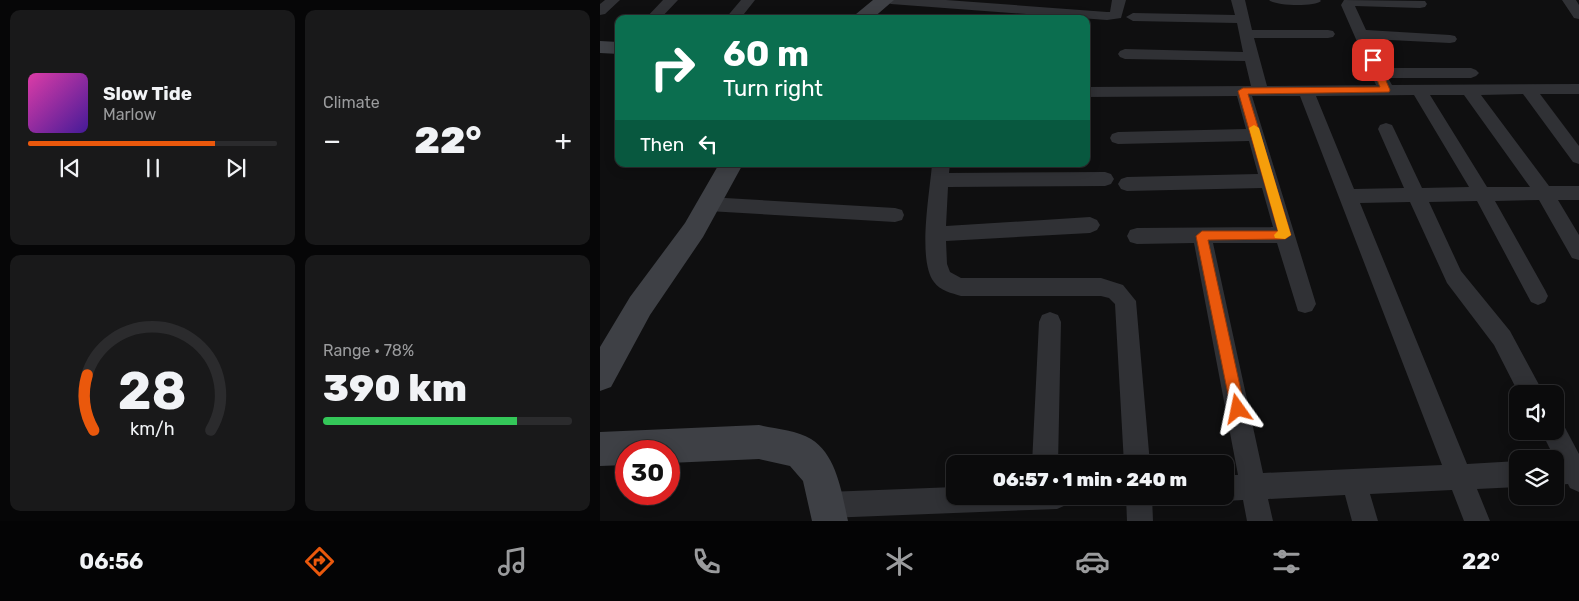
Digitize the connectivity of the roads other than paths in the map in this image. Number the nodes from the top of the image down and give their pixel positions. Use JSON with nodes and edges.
{"nodes":[{"id":1,"x":613,"y":0,"type":"edge"},
{"id":2,"x":670,"y":0,"type":"edge"},
{"id":3,"x":748,"y":0,"type":"edge"},
{"id":4,"x":885,"y":0,"type":"edge"},
{"id":5,"x":890,"y":0,"type":"edge"},
{"id":6,"x":1119,"y":0,"type":"edge"},
{"id":7,"x":1238,"y":0,"type":"edge"},
{"id":8,"x":1276,"y":0,"type":"edge"},
{"id":9,"x":1569,"y":0,"type":"edge"},
{"id":10,"x":1314,"y":1,"type":"edge"},
{"id":11,"x":1420,"y":4,"type":"dead end"},
{"id":12,"x":600,"y":11,"type":"edge"},
{"id":13,"x":656,"y":15,"type":"edge"},
{"id":14,"x":735,"y":15,"type":"edge"},
{"id":15,"x":864,"y":15,"type":"edge"},
{"id":16,"x":1579,"y":15,"type":"edge"},
{"id":17,"x":1134,"y":17,"type":"dead end"},
{"id":18,"x":1243,"y":19,"type":"junction"},
{"id":19,"x":1246,"y":34,"type":"junction"},
{"id":20,"x":1328,"y":34,"type":"dead end"},
{"id":21,"x":1362,"y":34,"type":"junction"},
{"id":22,"x":1450,"y":39,"type":"dead end"},
{"id":23,"x":600,"y":47,"type":"edge"},
{"id":24,"x":615,"y":48,"type":"edge"},
{"id":25,"x":1126,"y":54,"type":"dead end"},
{"id":26,"x":1251,"y":57,"type":"junction"},
{"id":27,"x":1379,"y":74,"type":"junction"},
{"id":28,"x":1470,"y":82,"type":"junction"},
{"id":29,"x":1579,"y":89,"type":"edge"},
{"id":30,"x":1386,"y":90,"type":"junction"},
{"id":31,"x":1419,"y":90,"type":"junction"},
{"id":32,"x":1528,"y":90,"type":"junction"},
{"id":33,"x":1251,"y":91,"type":"junction"},
{"id":34,"x":1306,"y":91,"type":"junction"},
{"id":35,"x":1090,"y":92,"type":"edge"},
{"id":36,"x":1386,"y":129,"type":"dead end"},
{"id":37,"x":1256,"y":135,"type":"junction"},
{"id":38,"x":1118,"y":138,"type":"dead end"},
{"id":39,"x":1579,"y":158,"type":"edge"},
{"id":40,"x":729,"y":167,"type":"edge"},
{"id":41,"x":941,"y":172,"type":"edge"},
{"id":42,"x":1105,"y":180,"type":"dead end"},
{"id":43,"x":1269,"y":181,"type":"junction"},
{"id":44,"x":1127,"y":184,"type":"dead end"},
{"id":45,"x":1579,"y":192,"type":"edge"},
{"id":46,"x":1544,"y":193,"type":"junction"},
{"id":47,"x":1482,"y":194,"type":"junction"},
{"id":48,"x":1416,"y":195,"type":"junction"},
{"id":49,"x":1348,"y":196,"type":"junction"},
{"id":50,"x":708,"y":204,"type":"junction"},
{"id":51,"x":895,"y":215,"type":"dead end"},
{"id":52,"x":1090,"y":225,"type":"dead end"},
{"id":53,"x":937,"y":234,"type":"junction"},
{"id":54,"x":1285,"y":235,"type":"junction"},
{"id":55,"x":1137,"y":236,"type":"dead end"},
{"id":56,"x":1202,"y":236,"type":"junction"},
{"id":57,"x":1579,"y":252,"type":"edge"},
{"id":58,"x":1538,"y":296,"type":"dead end"},
{"id":59,"x":1305,"y":304,"type":"dead end"},
{"id":60,"x":1050,"y":322,"type":"dead end"},
{"id":61,"x":604,"y":363,"type":"edge"},
{"id":62,"x":1527,"y":385,"type":"edge"},
{"id":63,"x":1557,"y":440,"type":"edge"},
{"id":64,"x":600,"y":449,"type":"edge"},
{"id":65,"x":1044,"y":455,"type":"edge"},
{"id":66,"x":1136,"y":455,"type":"edge"},
{"id":67,"x":1572,"y":473,"type":"edge"},
{"id":68,"x":1509,"y":474,"type":"edge"},
{"id":69,"x":1459,"y":477,"type":"junction"},
{"id":70,"x":1354,"y":482,"type":"junction"},
{"id":71,"x":1254,"y":487,"type":"junction"},
{"id":72,"x":1234,"y":488,"type":"edge"},
{"id":73,"x":946,"y":504,"type":"edge"},
{"id":74,"x":1139,"y":505,"type":"edge"},
{"id":75,"x":828,"y":513,"type":"edge"},
{"id":76,"x":1140,"y":521,"type":"edge"},
{"id":77,"x":1260,"y":521,"type":"edge"},
{"id":78,"x":1365,"y":521,"type":"edge"},
{"id":79,"x":1477,"y":521,"type":"edge"}],
"edges":[{"from":1,"to":12,"type":"street"},
{"from":2,"to":13,"type":"street"},
{"from":3,"to":14,"type":"street"},
{"from":4,"to":15,"type":"street"},
{"from":5,"to":6,"type":"street"},
{"from":7,"to":18,"type":"street"},
{"from":8,"to":10,"type":"street"},
{"from":9,"to":16,"type":"street"},
{"from":11,"to":21,"type":"street"},
{"from":17,"to":18,"type":"street"},
{"from":18,"to":19,"type":"street"},
{"from":19,"to":20,"type":"street"},
{"from":19,"to":26,"type":"street"},
{"from":21,"to":22,"type":"street"},
{"from":21,"to":27,"type":"street"},
{"from":23,"to":24,"type":"street"},
{"from":25,"to":26,"type":"street"},
{"from":26,"to":33,"type":"street"},
{"from":27,"to":28,"type":"street"},
{"from":27,"to":30,"type":"street"},
{"from":28,"to":31,"type":"street"},
{"from":28,"to":32,"type":"street"},
{"from":28,"to":46,"type":"street"},
{"from":29,"to":32,"type":"street"},
{"from":30,"to":31,"type":"street"},
{"from":30,"to":34,"type":"street"},
{"from":31,"to":47,"type":"street"},
{"from":32,"to":39,"type":"street"},
{"from":33,"to":34,"type":"street"},
{"from":33,"to":35,"type":"street"},
{"from":33,"to":37,"type":"street"},
{"from":34,"to":49,"type":"street"},
{"from":36,"to":48,"type":"street"},
{"from":37,"to":38,"type":"street"},
{"from":37,"to":43,"type":"street"},
{"from":40,"to":50,"type":"street"},
{"from":41,"to":42,"type":"street"},
{"from":41,"to":53,"type":"street"},
{"from":43,"to":44,"type":"street"},
{"from":43,"to":54,"type":"street"},
{"from":45,"to":46,"type":"street"},
{"from":46,"to":47,"type":"street"},
{"from":46,"to":57,"type":"street"},
{"from":47,"to":48,"type":"street"},
{"from":47,"to":58,"type":"street"},
{"from":48,"to":49,"type":"street"},
{"from":48,"to":62,"type":"street"},
{"from":49,"to":69,"type":"street"},
{"from":50,"to":51,"type":"street"},
{"from":50,"to":61,"type":"street"},
{"from":52,"to":53,"type":"street"},
{"from":53,"to":66,"type":"street"},
{"from":54,"to":56,"type":"street"},
{"from":54,"to":59,"type":"street"},
{"from":55,"to":56,"type":"street"},
{"from":56,"to":71,"type":"street"},
{"from":60,"to":65,"type":"street"},
{"from":63,"to":67,"type":"street"},
{"from":64,"to":75,"type":"street"},
{"from":68,"to":69,"type":"street"},
{"from":69,"to":70,"type":"street"},
{"from":69,"to":79,"type":"street"},
{"from":70,"to":71,"type":"street"},
{"from":70,"to":78,"type":"street"},
{"from":71,"to":72,"type":"street"},
{"from":71,"to":77,"type":"street"},
{"from":73,"to":75,"type":"street"},
{"from":74,"to":76,"type":"street"}]}
